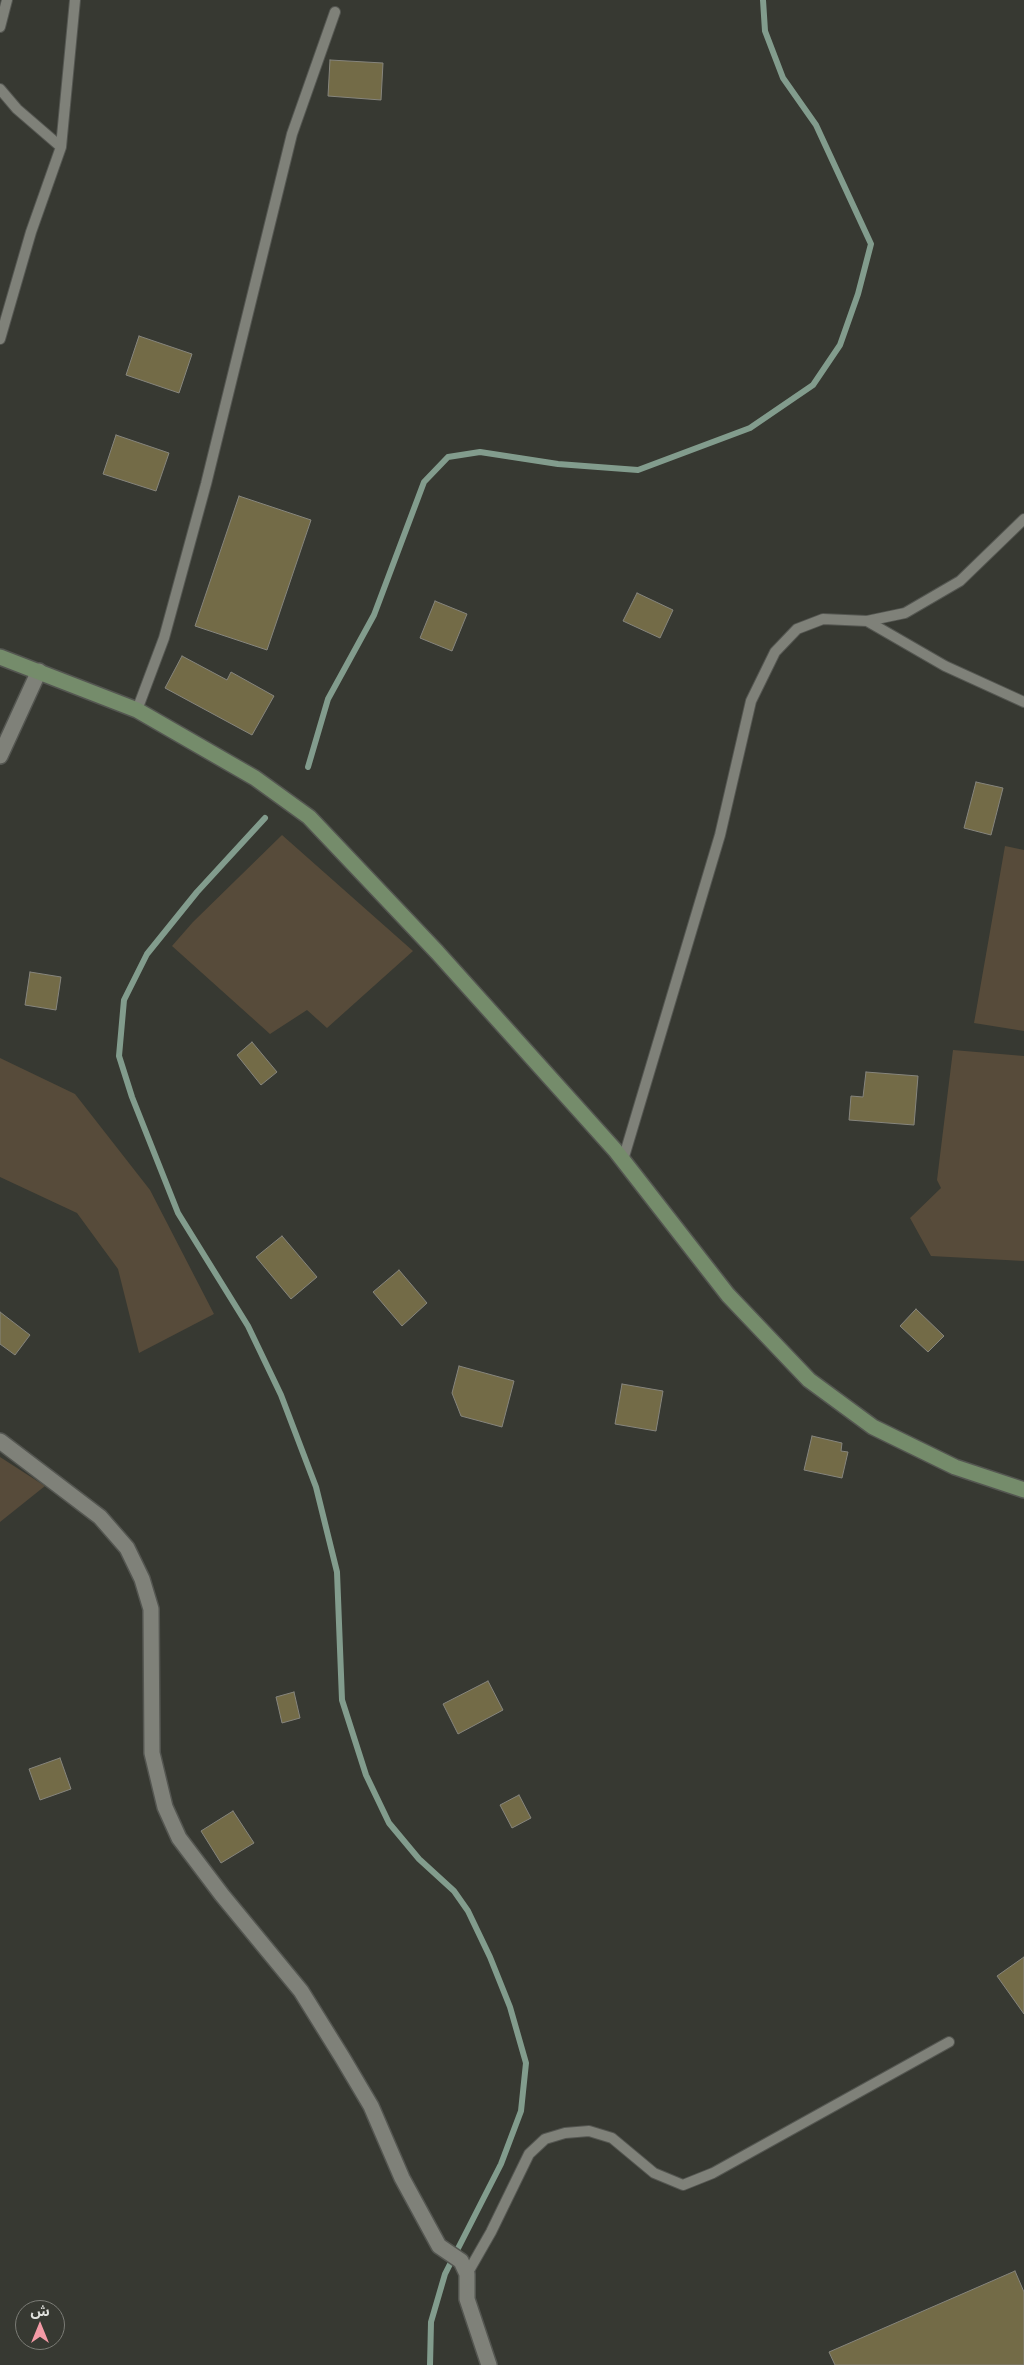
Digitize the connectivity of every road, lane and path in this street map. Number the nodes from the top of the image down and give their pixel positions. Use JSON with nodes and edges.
{"nodes":[{"id":1,"x":7,"y":0,"type":"edge"},
{"id":2,"x":74,"y":0,"type":"edge"},
{"id":3,"x":335,"y":12,"type":"dead end"},
{"id":4,"x":0,"y":27,"type":"edge"},
{"id":5,"x":0,"y":89,"type":"edge"},
{"id":6,"x":61,"y":147,"type":"junction"},
{"id":7,"x":0,"y":339,"type":"edge"},
{"id":8,"x":1024,"y":519,"type":"edge"},
{"id":9,"x":867,"y":621,"type":"junction"},
{"id":10,"x":0,"y":657,"type":"edge"},
{"id":11,"x":39,"y":672,"type":"junction"},
{"id":12,"x":1024,"y":702,"type":"edge"},
{"id":13,"x":137,"y":710,"type":"junction"},
{"id":14,"x":0,"y":756,"type":"edge"},
{"id":15,"x":623,"y":1160,"type":"junction"},
{"id":16,"x":0,"y":1441,"type":"edge"},
{"id":17,"x":1024,"y":1490,"type":"edge"},
{"id":18,"x":949,"y":2042,"type":"dead end"},
{"id":19,"x":464,"y":2268,"type":"junction"},
{"id":20,"x":489,"y":2365,"type":"edge"}],
"edges":[{"from":1,"to":4,"type":"lane"},
{"from":2,"to":6,"type":"lane"},
{"from":3,"to":13,"type":"lane"},
{"from":5,"to":6,"type":"lane"},
{"from":6,"to":7,"type":"lane"},
{"from":8,"to":9,"type":"lane"},
{"from":9,"to":12,"type":"lane"},
{"from":9,"to":15,"type":"lane"},
{"from":10,"to":11,"type":"street"},
{"from":11,"to":13,"type":"street"},
{"from":11,"to":14,"type":"street"},
{"from":13,"to":15,"type":"street"},
{"from":15,"to":17,"type":"street"},
{"from":16,"to":19,"type":"street"},
{"from":18,"to":19,"type":"lane"},
{"from":19,"to":20,"type":"street"}]}
